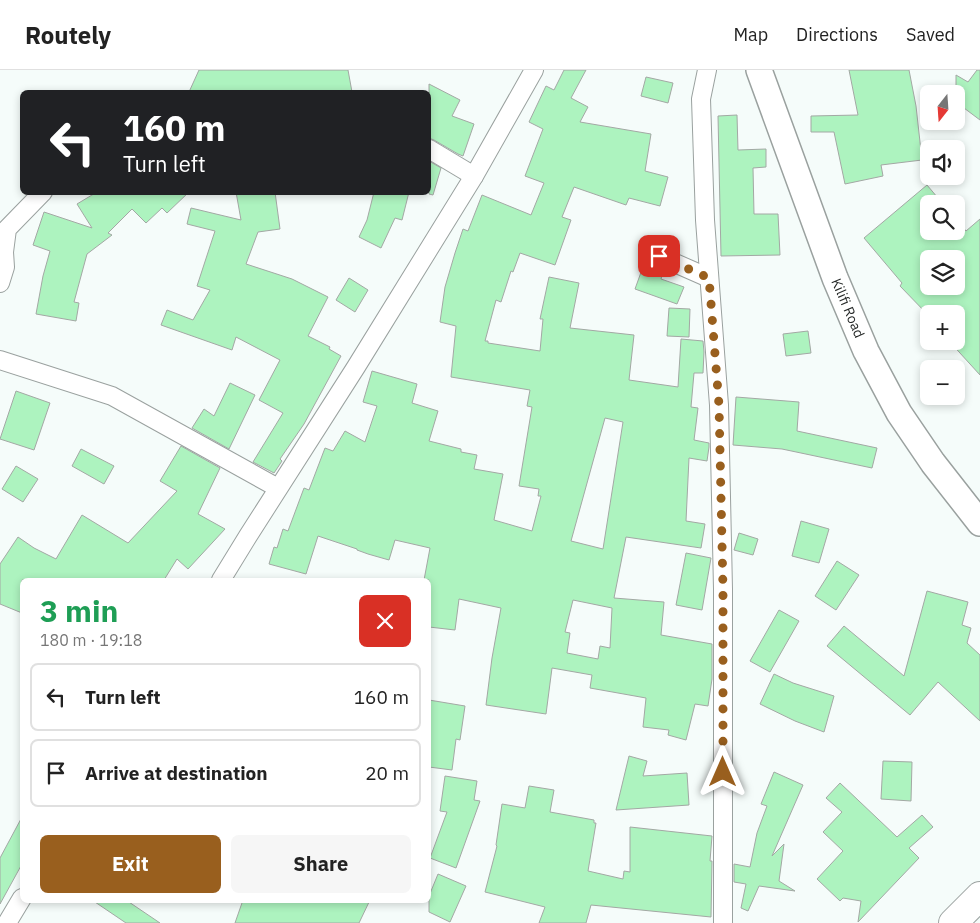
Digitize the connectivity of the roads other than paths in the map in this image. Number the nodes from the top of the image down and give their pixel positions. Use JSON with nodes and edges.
{"nodes":[{"id":1,"x":534,"y":70,"type":"edge"},
{"id":2,"x":707,"y":70,"type":"edge"},
{"id":3,"x":759,"y":70,"type":"edge"},
{"id":4,"x":431,"y":150,"type":"edge"},
{"id":5,"x":474,"y":176,"type":"junction"},
{"id":6,"x":39,"y":195,"type":"edge"},
{"id":7,"x":4,"y":221,"type":"edge"},
{"id":8,"x":659,"y":256,"type":"dead end"},
{"id":9,"x":709,"y":278,"type":"junction"},
{"id":10,"x":0,"y":283,"type":"edge"},
{"id":11,"x":0,"y":360,"type":"edge"},
{"id":12,"x":278,"y":488,"type":"junction"},
{"id":13,"x":980,"y":523,"type":"edge"},
{"id":14,"x":222,"y":578,"type":"edge"},
{"id":15,"x":980,"y":896,"type":"edge"},
{"id":16,"x":20,"y":901,"type":"edge"},
{"id":17,"x":7,"y":923,"type":"edge"},
{"id":18,"x":723,"y":923,"type":"edge"},
{"id":19,"x":953,"y":923,"type":"edge"}],
"edges":[{"from":1,"to":5,"type":"street"},
{"from":2,"to":9,"type":"street"},
{"from":3,"to":13,"type":"street","name":"Kilifi Road"},
{"from":4,"to":5,"type":"street"},
{"from":5,"to":12,"type":"street"},
{"from":6,"to":7,"type":"street"},
{"from":7,"to":10,"type":"street"},
{"from":8,"to":9,"type":"street"},
{"from":9,"to":18,"type":"street"},
{"from":11,"to":12,"type":"street"},
{"from":12,"to":14,"type":"street"},
{"from":15,"to":19,"type":"highway"},
{"from":16,"to":17,"type":"street"}]}
